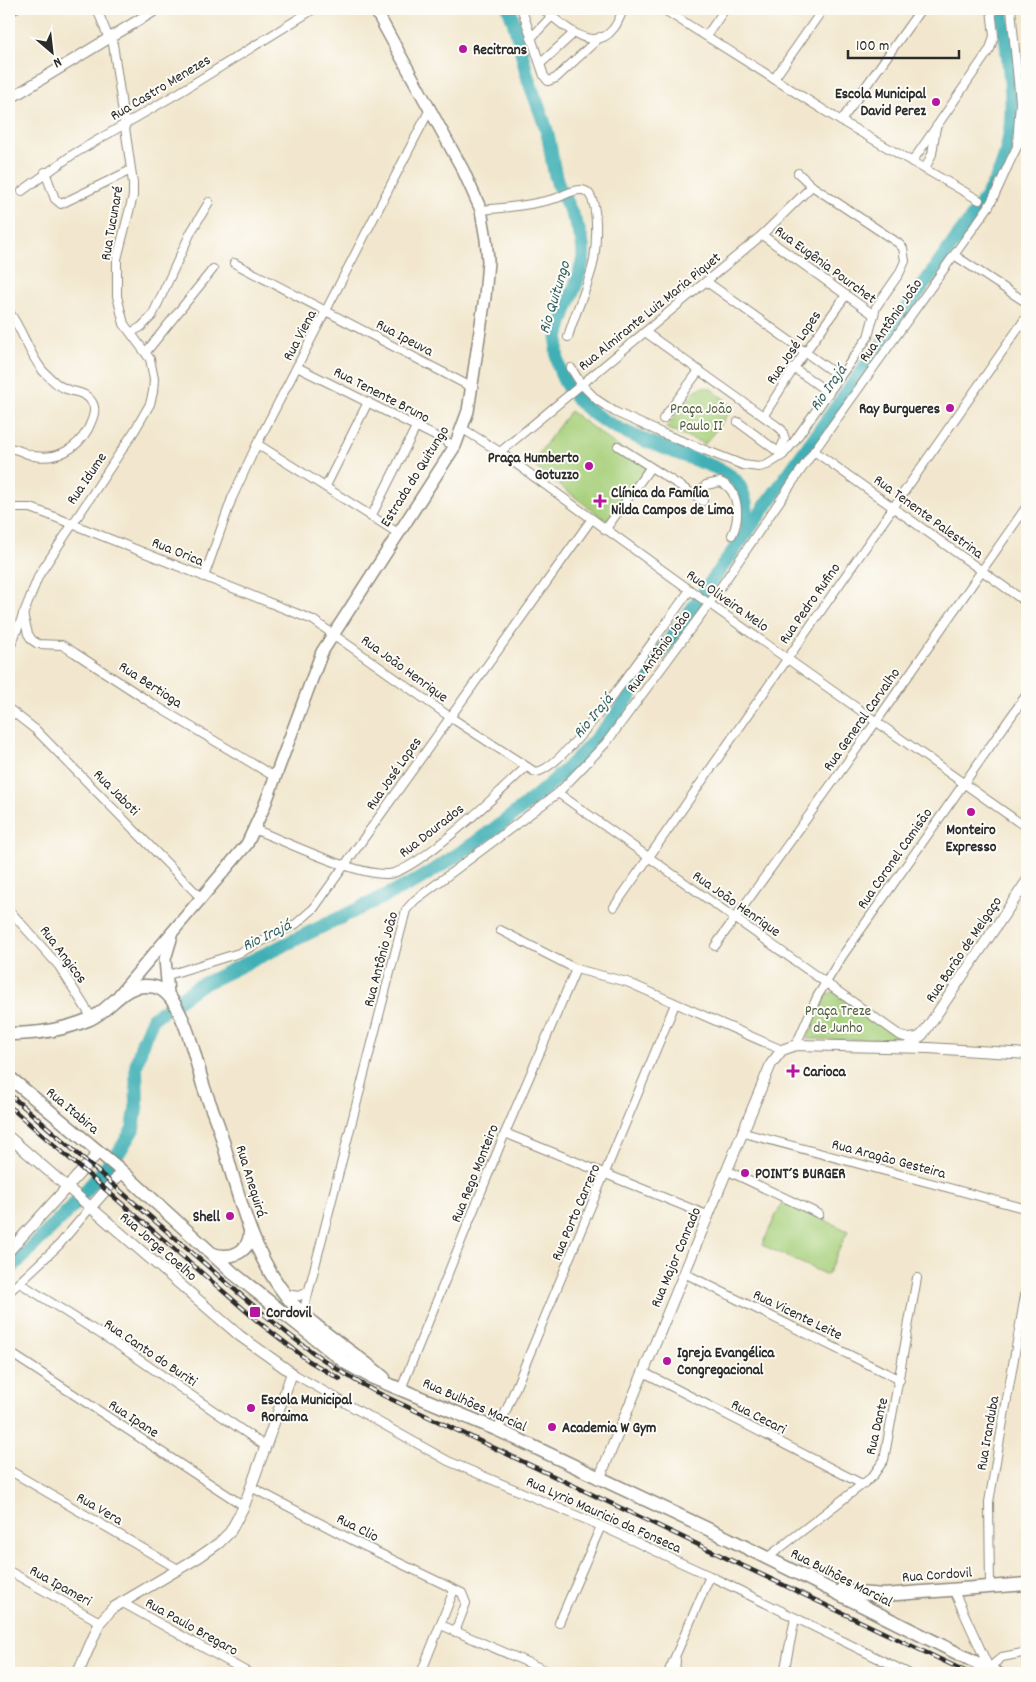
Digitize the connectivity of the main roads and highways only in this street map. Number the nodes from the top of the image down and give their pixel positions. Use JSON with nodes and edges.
{"nodes":[{"id":1,"x":375,"y":9,"type":"edge"},
{"id":2,"x":176,"y":929,"type":"junction"},
{"id":3,"x":119,"y":995,"type":"junction"},
{"id":4,"x":172,"y":1000,"type":"junction"},
{"id":5,"x":12,"y":1036,"type":"edge"},
{"id":6,"x":9,"y":1077,"type":"edge"},
{"id":7,"x":119,"y":1170,"type":"joint"},
{"id":8,"x":250,"y":1232,"type":"junction"},
{"id":9,"x":213,"y":1254,"type":"junction"},
{"id":10,"x":395,"y":1386,"type":"junction"},
{"id":11,"x":820,"y":1583,"type":"junction"},
{"id":12,"x":1027,"y":1584,"type":"edge"},
{"id":13,"x":884,"y":1594,"type":"junction"},
{"id":14,"x":880,"y":1615,"type":"junction"},
{"id":15,"x":993,"y":1671,"type":"edge"}],
"edges":[{"from":1,"to":2,"type":"main road","name":"Estrada do Quitungo"},
{"from":2,"to":3,"type":"main road","name":"Estrada do Quitungo"},
{"from":2,"to":4,"type":"main road","name":"Estrada do Quitungo"},
{"from":3,"to":4,"type":"main road"},
{"from":3,"to":5,"type":"main road","name":"Estrada do Quitungo"},
{"from":4,"to":8,"type":"main road","name":"Rua Anequirá"},
{"from":6,"to":7,"type":"main road","name":"Rua Itabira"},
{"from":7,"to":9,"type":"main road","name":"Rua Bulhões Marcial"},
{"from":8,"to":9,"type":"main road"},
{"from":8,"to":10,"type":"main road","name":"Rua Anequirá"},
{"from":9,"to":10,"type":"main road","name":"Rua Bulhões Marcial"},
{"from":10,"to":11,"type":"main road","name":"Rua Bulhões Marcial"},
{"from":11,"to":13,"type":"main road","name":"Rua Cordovil"},
{"from":11,"to":14,"type":"main road","name":"Rua Bulhões Marcial"},
{"from":12,"to":13,"type":"main road","name":"Rua Cordovil"},
{"from":13,"to":14,"type":"main road"},
{"from":14,"to":15,"type":"main road","name":"Rua Bulhões Marcial"}]}
